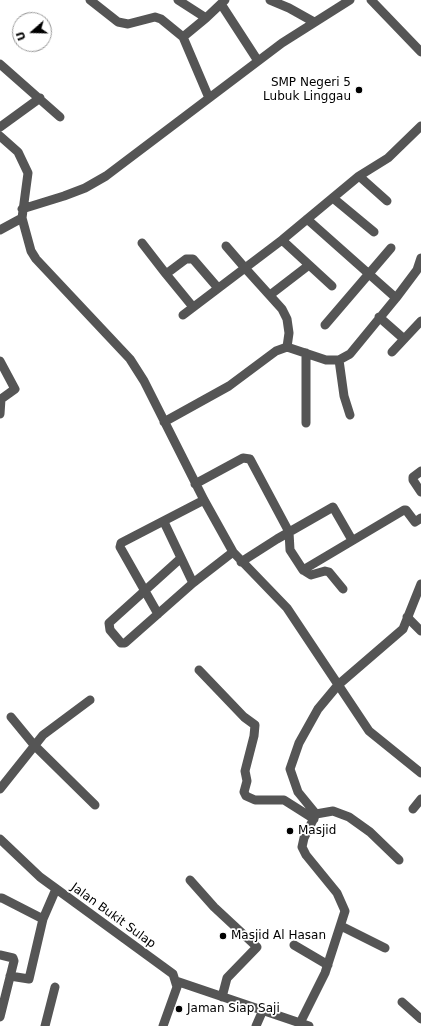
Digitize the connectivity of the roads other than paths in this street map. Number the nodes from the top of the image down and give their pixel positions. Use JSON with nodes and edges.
{"nodes":[{"id":1,"x":90,"y":0,"type":"edge"},
{"id":2,"x":178,"y":0,"type":"edge"},
{"id":3,"x":270,"y":0,"type":"edge"},
{"id":4,"x":350,"y":0,"type":"edge"},
{"id":5,"x":372,"y":0,"type":"edge"},
{"id":6,"x":223,"y":2,"type":"edge"},
{"id":7,"x":206,"y":18,"type":"junction"},
{"id":8,"x":314,"y":22,"type":"junction"},
{"id":9,"x":183,"y":37,"type":"junction"},
{"id":10,"x":421,"y":52,"type":"edge"},
{"id":11,"x":258,"y":61,"type":"junction"},
{"id":12,"x":0,"y":64,"type":"edge"},
{"id":13,"x":40,"y":98,"type":"junction"},
{"id":14,"x":209,"y":98,"type":"junction"},
{"id":15,"x":60,"y":117,"type":"dead end"},
{"id":16,"x":421,"y":126,"type":"edge"},
{"id":17,"x":0,"y":127,"type":"edge"},
{"id":18,"x":0,"y":136,"type":"edge"},
{"id":19,"x":359,"y":176,"type":"junction"},
{"id":20,"x":333,"y":198,"type":"junction"},
{"id":21,"x":387,"y":201,"type":"dead end"},
{"id":22,"x":22,"y":214,"type":"junction"},
{"id":23,"x":308,"y":219,"type":"junction"},
{"id":24,"x":0,"y":230,"type":"edge"},
{"id":25,"x":374,"y":232,"type":"dead end"},
{"id":26,"x":282,"y":240,"type":"junction"},
{"id":27,"x":142,"y":243,"type":"dead end"},
{"id":28,"x":226,"y":246,"type":"dead end"},
{"id":29,"x":391,"y":248,"type":"dead end"},
{"id":30,"x":421,"y":258,"type":"edge"},
{"id":31,"x":309,"y":265,"type":"junction"},
{"id":32,"x":245,"y":268,"type":"junction"},
{"id":33,"x":166,"y":274,"type":"junction"},
{"id":34,"x":370,"y":274,"type":"junction"},
{"id":35,"x":332,"y":286,"type":"dead end"},
{"id":36,"x":218,"y":288,"type":"junction"},
{"id":37,"x":270,"y":295,"type":"junction"},
{"id":38,"x":396,"y":298,"type":"junction"},
{"id":39,"x":193,"y":307,"type":"junction"},
{"id":40,"x":183,"y":314,"type":"dead end"},
{"id":41,"x":379,"y":317,"type":"junction"},
{"id":42,"x":421,"y":321,"type":"edge"},
{"id":43,"x":325,"y":325,"type":"dead end"},
{"id":44,"x":404,"y":339,"type":"junction"},
{"id":45,"x":287,"y":347,"type":"junction"},
{"id":46,"x":392,"y":352,"type":"dead end"},
{"id":47,"x":306,"y":354,"type":"junction"},
{"id":48,"x":339,"y":360,"type":"junction"},
{"id":49,"x":0,"y":361,"type":"edge"},
{"id":50,"x":0,"y":414,"type":"edge"},
{"id":51,"x":350,"y":415,"type":"dead end"},
{"id":52,"x":164,"y":422,"type":"junction"},
{"id":53,"x":306,"y":423,"type":"dead end"},
{"id":54,"x":421,"y":471,"type":"edge"},
{"id":55,"x":195,"y":484,"type":"junction"},
{"id":56,"x":421,"y":492,"type":"edge"},
{"id":57,"x":204,"y":500,"type":"junction"},
{"id":58,"x":421,"y":518,"type":"edge"},
{"id":59,"x":164,"y":522,"type":"junction"},
{"id":60,"x":289,"y":532,"type":"junction"},
{"id":61,"x":352,"y":540,"type":"junction"},
{"id":62,"x":233,"y":552,"type":"junction"},
{"id":63,"x":181,"y":558,"type":"junction"},
{"id":64,"x":241,"y":562,"type":"junction"},
{"id":65,"x":303,"y":570,"type":"junction"},
{"id":66,"x":193,"y":583,"type":"junction"},
{"id":67,"x":421,"y":584,"type":"edge"},
{"id":68,"x":343,"y":589,"type":"dead end"},
{"id":69,"x":145,"y":592,"type":"junction"},
{"id":70,"x":158,"y":614,"type":"junction"},
{"id":71,"x":408,"y":617,"type":"junction"},
{"id":72,"x":421,"y":631,"type":"edge"},
{"id":73,"x":199,"y":670,"type":"dead end"},
{"id":74,"x":338,"y":684,"type":"junction"},
{"id":75,"x":90,"y":700,"type":"dead end"},
{"id":76,"x":11,"y":718,"type":"dead end"},
{"id":77,"x":34,"y":745,"type":"junction"},
{"id":78,"x":421,"y":773,"type":"edge"},
{"id":79,"x":0,"y":789,"type":"edge"},
{"id":80,"x":421,"y":799,"type":"edge"},
{"id":81,"x":95,"y":805,"type":"dead end"},
{"id":82,"x":413,"y":809,"type":"dead end"},
{"id":83,"x":315,"y":818,"type":"junction"},
{"id":84,"x":0,"y":839,"type":"edge"},
{"id":85,"x":399,"y":860,"type":"dead end"},
{"id":86,"x":190,"y":880,"type":"dead end"},
{"id":87,"x":56,"y":889,"type":"junction"},
{"id":88,"x":0,"y":898,"type":"edge"},
{"id":89,"x":43,"y":919,"type":"junction"},
{"id":90,"x":341,"y":926,"type":"junction"},
{"id":91,"x":294,"y":944,"type":"dead end"},
{"id":92,"x":385,"y":948,"type":"dead end"},
{"id":93,"x":0,"y":955,"type":"edge"},
{"id":94,"x":328,"y":966,"type":"junction"},
{"id":95,"x":10,"y":976,"type":"junction"},
{"id":96,"x":176,"y":982,"type":"junction"},
{"id":97,"x":55,"y":987,"type":"dead end"},
{"id":98,"x":222,"y":997,"type":"junction"},
{"id":99,"x":402,"y":1002,"type":"dead end"},
{"id":100,"x":263,"y":1010,"type":"junction"},
{"id":101,"x":0,"y":1017,"type":"edge"},
{"id":102,"x":421,"y":1019,"type":"edge"},
{"id":103,"x":297,"y":1023,"type":"edge"},
{"id":104,"x":45,"y":1026,"type":"edge"},
{"id":105,"x":163,"y":1026,"type":"edge"},
{"id":106,"x":256,"y":1026,"type":"edge"},
{"id":107,"x":309,"y":1026,"type":"edge"}],
"edges":[{"from":1,"to":9,"type":"street"},
{"from":2,"to":7,"type":"street"},
{"from":3,"to":8,"type":"street"},
{"from":4,"to":8,"type":"street"},
{"from":5,"to":10,"type":"street"},
{"from":6,"to":7,"type":"street"},
{"from":6,"to":11,"type":"street"},
{"from":7,"to":9,"type":"street"},
{"from":8,"to":11,"type":"street"},
{"from":9,"to":14,"type":"street"},
{"from":11,"to":14,"type":"street"},
{"from":12,"to":13,"type":"street"},
{"from":13,"to":15,"type":"street"},
{"from":13,"to":17,"type":"street"},
{"from":14,"to":22,"type":"street"},
{"from":16,"to":19,"type":"street"},
{"from":18,"to":22,"type":"street"},
{"from":19,"to":20,"type":"street"},
{"from":19,"to":21,"type":"street"},
{"from":20,"to":23,"type":"street"},
{"from":20,"to":25,"type":"street"},
{"from":22,"to":24,"type":"street"},
{"from":22,"to":52,"type":"street"},
{"from":23,"to":26,"type":"street"},
{"from":23,"to":34,"type":"street"},
{"from":26,"to":31,"type":"street"},
{"from":26,"to":32,"type":"street"},
{"from":27,"to":33,"type":"street"},
{"from":28,"to":32,"type":"street"},
{"from":29,"to":34,"type":"street"},
{"from":30,"to":38,"type":"street"},
{"from":31,"to":35,"type":"street"},
{"from":31,"to":37,"type":"street"},
{"from":32,"to":36,"type":"street"},
{"from":32,"to":37,"type":"street"},
{"from":33,"to":36,"type":"street"},
{"from":33,"to":39,"type":"street"},
{"from":34,"to":38,"type":"street"},
{"from":34,"to":43,"type":"street"},
{"from":36,"to":39,"type":"street"},
{"from":37,"to":45,"type":"street"},
{"from":38,"to":41,"type":"street"},
{"from":39,"to":40,"type":"street"},
{"from":41,"to":44,"type":"street"},
{"from":41,"to":48,"type":"street"},
{"from":42,"to":44,"type":"street"},
{"from":44,"to":46,"type":"street"},
{"from":45,"to":47,"type":"street"},
{"from":45,"to":52,"type":"street"},
{"from":47,"to":48,"type":"street"},
{"from":47,"to":53,"type":"street"},
{"from":48,"to":51,"type":"street"},
{"from":49,"to":50,"type":"street"},
{"from":52,"to":55,"type":"street"},
{"from":54,"to":56,"type":"street"},
{"from":55,"to":57,"type":"street"},
{"from":55,"to":60,"type":"street"},
{"from":57,"to":59,"type":"street"},
{"from":57,"to":62,"type":"street"},
{"from":58,"to":61,"type":"street"},
{"from":59,"to":63,"type":"street"},
{"from":59,"to":69,"type":"street"},
{"from":60,"to":61,"type":"street"},
{"from":60,"to":64,"type":"street"},
{"from":60,"to":65,"type":"street"},
{"from":61,"to":65,"type":"street"},
{"from":62,"to":64,"type":"street"},
{"from":62,"to":66,"type":"street"},
{"from":63,"to":66,"type":"street"},
{"from":63,"to":69,"type":"street"},
{"from":64,"to":74,"type":"street"},
{"from":65,"to":68,"type":"street"},
{"from":66,"to":70,"type":"street"},
{"from":67,"to":71,"type":"street"},
{"from":69,"to":70,"type":"street"},
{"from":69,"to":70,"type":"street"},
{"from":71,"to":72,"type":"street"},
{"from":71,"to":74,"type":"street"},
{"from":73,"to":83,"type":"street"},
{"from":74,"to":78,"type":"street"},
{"from":74,"to":83,"type":"street"},
{"from":75,"to":77,"type":"street"},
{"from":76,"to":77,"type":"street"},
{"from":77,"to":79,"type":"street"},
{"from":77,"to":81,"type":"street"},
{"from":80,"to":82,"type":"street"},
{"from":83,"to":85,"type":"street"},
{"from":83,"to":90,"type":"street"},
{"from":84,"to":87,"type":"street","name":"Jalan Bukit Sulap"},
{"from":86,"to":98,"type":"street"},
{"from":87,"to":89,"type":"street"},
{"from":87,"to":96,"type":"street","name":"Jalan Bukit Sulap"},
{"from":88,"to":89,"type":"street"},
{"from":89,"to":95,"type":"street"},
{"from":90,"to":92,"type":"street"},
{"from":90,"to":94,"type":"street"},
{"from":91,"to":94,"type":"street"},
{"from":93,"to":95,"type":"street"},
{"from":94,"to":103,"type":"street"},
{"from":95,"to":101,"type":"street"},
{"from":96,"to":98,"type":"street"},
{"from":96,"to":105,"type":"street"},
{"from":97,"to":104,"type":"street"},
{"from":98,"to":100,"type":"street"},
{"from":99,"to":102,"type":"street"},
{"from":100,"to":103,"type":"street"},
{"from":100,"to":106,"type":"street"},
{"from":103,"to":107,"type":"street"}]}
